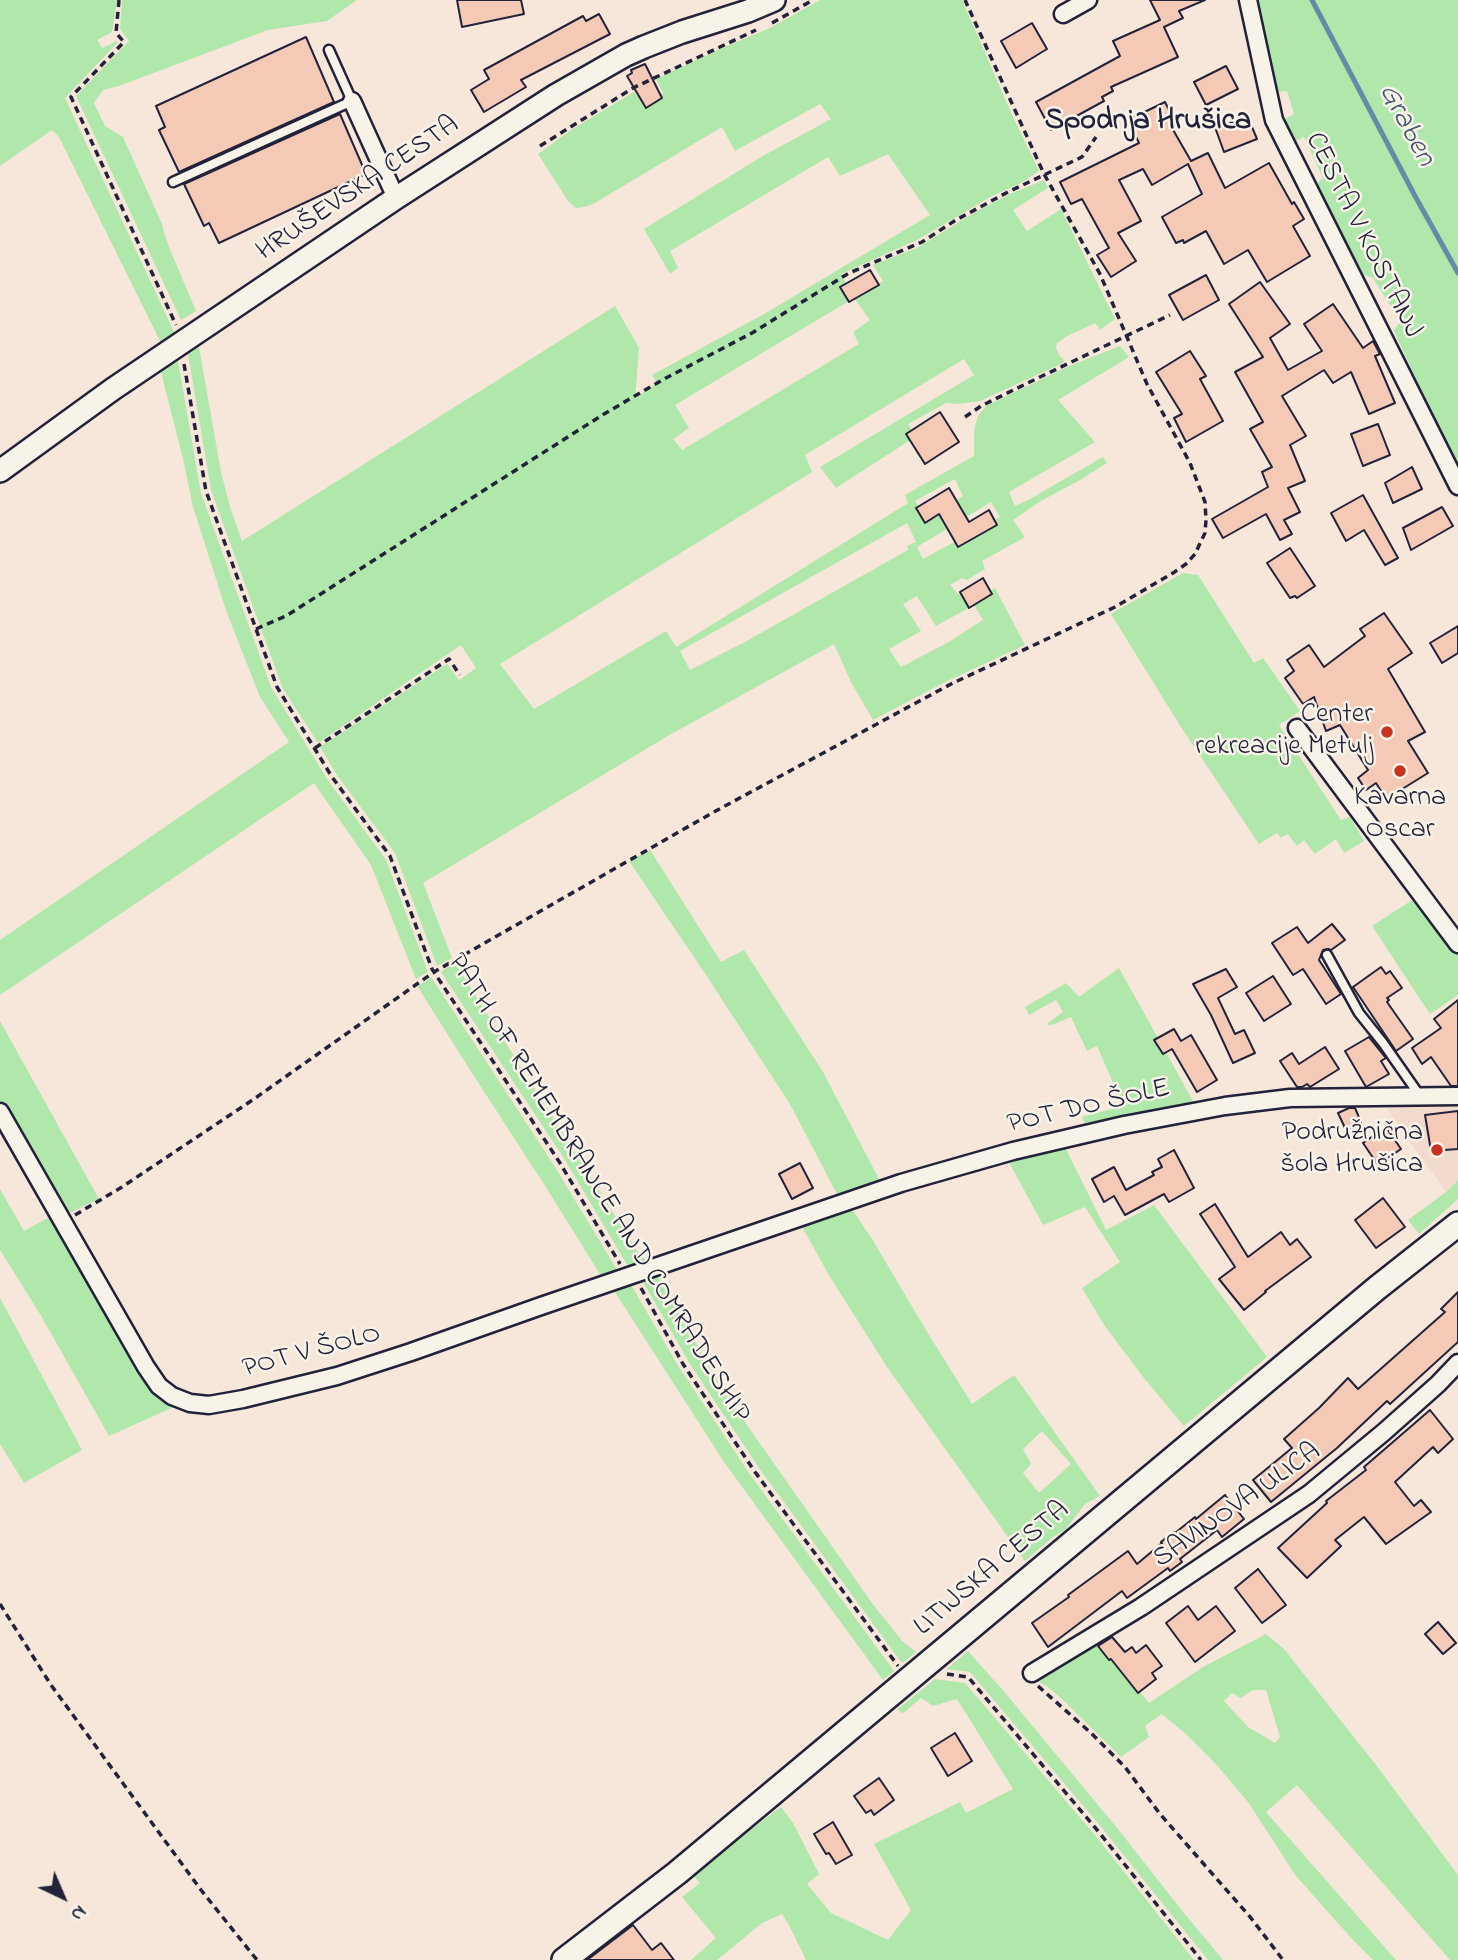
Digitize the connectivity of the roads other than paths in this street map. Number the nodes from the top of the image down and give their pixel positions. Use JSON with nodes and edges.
{"nodes":[{"id":1,"x":774,"y":0,"type":"edge"},
{"id":2,"x":1088,"y":0,"type":"edge"},
{"id":3,"x":1248,"y":0,"type":"edge"},
{"id":4,"x":1063,"y":14,"type":"dead end"},
{"id":5,"x":329,"y":50,"type":"dead end"},
{"id":6,"x":352,"y":101,"type":"junction"},
{"id":7,"x":173,"y":182,"type":"dead end"},
{"id":8,"x":396,"y":198,"type":"junction"},
{"id":9,"x":0,"y":471,"type":"edge"},
{"id":10,"x":1458,"y":486,"type":"edge"},
{"id":11,"x":1297,"y":728,"type":"dead end"},
{"id":12,"x":1458,"y":944,"type":"edge"},
{"id":13,"x":1327,"y":956,"type":"dead end"},
{"id":14,"x":1420,"y":1096,"type":"junction"},
{"id":15,"x":1458,"y":1096,"type":"edge"},
{"id":16,"x":0,"y":1112,"type":"edge"},
{"id":17,"x":1458,"y":1224,"type":"edge"},
{"id":18,"x":780,"y":1226,"type":"joint"},
{"id":19,"x":1458,"y":1363,"type":"edge"},
{"id":20,"x":1032,"y":1678,"type":"road end"},
{"id":21,"x":564,"y":1960,"type":"edge"}],
"edges":[{"from":1,"to":8,"type":"street","name":"HRUŠEVSKA CESTA"},
{"from":2,"to":4,"type":"street"},
{"from":3,"to":10,"type":"street","name":"CESTA V KOSTANJ"},
{"from":5,"to":6,"type":"lane"},
{"from":6,"to":7,"type":"lane"},
{"from":6,"to":8,"type":"street"},
{"from":8,"to":9,"type":"street","name":"HRUŠEVSKA CESTA"},
{"from":11,"to":12,"type":"street"},
{"from":13,"to":14,"type":"lane"},
{"from":14,"to":15,"type":"street","name":"POT DO ŠOLE"},
{"from":14,"to":18,"type":"street","name":"POT DO ŠOLE"},
{"from":16,"to":18,"type":"street","name":"POT V ŠOLO"},
{"from":17,"to":21,"type":"main road","name":"LITIJSKA CESTA"},
{"from":19,"to":20,"type":"street","name":"SAVINOVA ULICA"}]}
